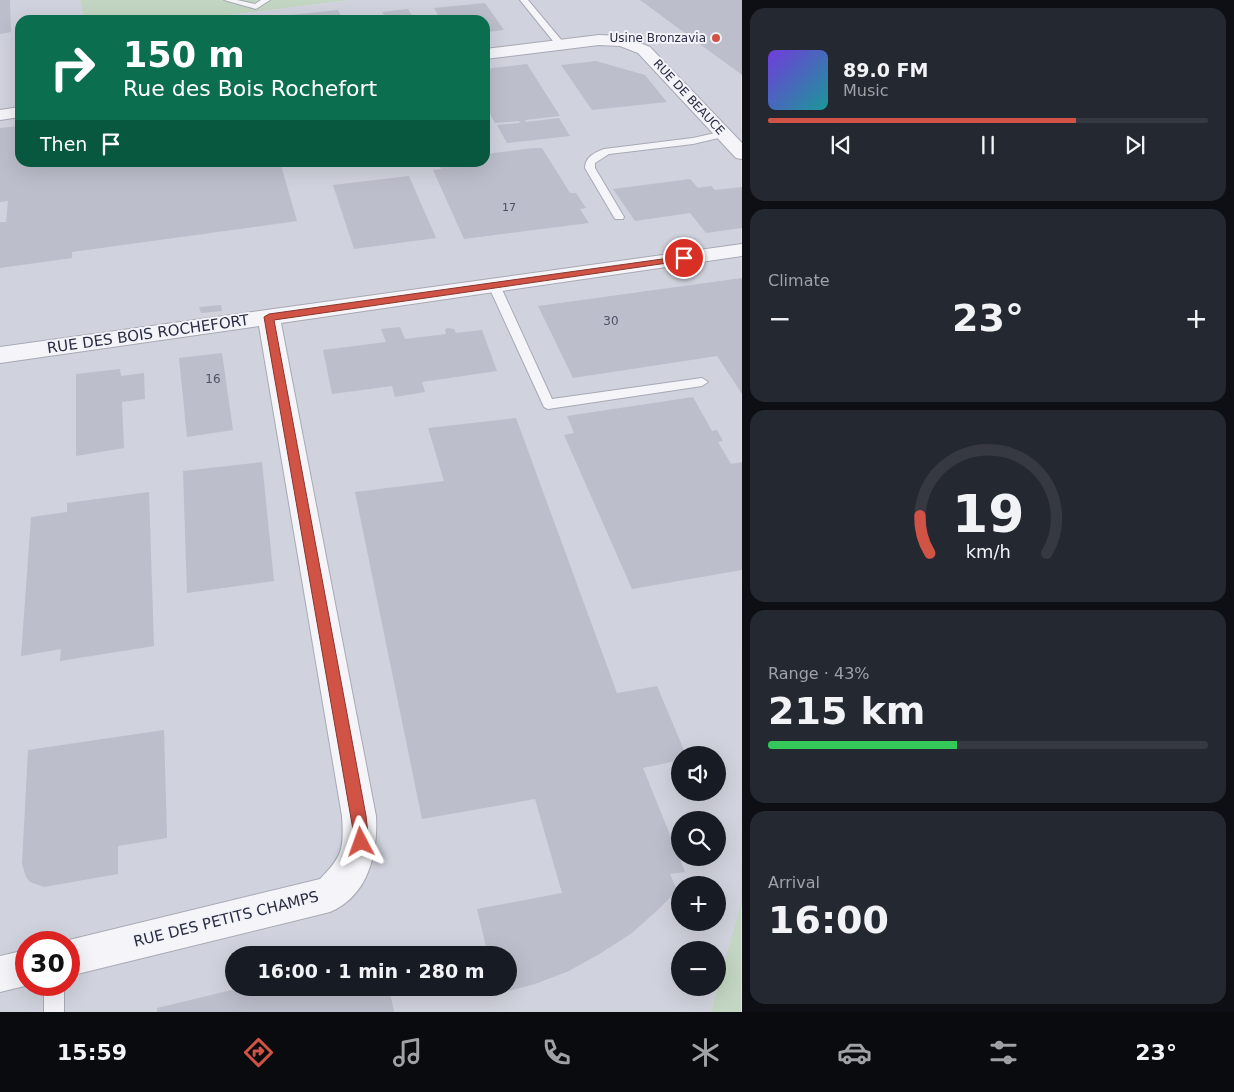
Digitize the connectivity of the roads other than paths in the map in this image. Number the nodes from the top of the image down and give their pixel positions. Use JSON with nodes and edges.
{"nodes":[{"id":1,"x":228,"y":0,"type":"edge"},
{"id":2,"x":266,"y":0,"type":"edge"},
{"id":3,"x":524,"y":0,"type":"edge"},
{"id":4,"x":560,"y":44,"type":"junction"},
{"id":5,"x":490,"y":53,"type":"edge"},
{"id":6,"x":15,"y":113,"type":"edge"},
{"id":7,"x":0,"y":115,"type":"edge"},
{"id":8,"x":724,"y":134,"type":"junction"},
{"id":9,"x":742,"y":154,"type":"edge"},
{"id":10,"x":619,"y":217,"type":"dead end"},
{"id":11,"x":742,"y":250,"type":"edge"},
{"id":12,"x":494,"y":285,"type":"junction"},
{"id":13,"x":269,"y":317,"type":"junction"},
{"id":14,"x":0,"y":355,"type":"edge"},
{"id":15,"x":702,"y":382,"type":"dead end"},
{"id":16,"x":80,"y":955,"type":"edge"},
{"id":17,"x":15,"y":971,"type":"edge"},
{"id":18,"x":0,"y":974,"type":"edge"},
{"id":19,"x":54,"y":996,"type":"edge"},
{"id":20,"x":54,"y":1012,"type":"edge"}],
"edges":[{"from":1,"to":2,"type":"lane"},
{"from":3,"to":4,"type":"lane"},
{"from":4,"to":5,"type":"street","name":"RUE DE BEAUCE"},
{"from":4,"to":8,"type":"street","name":"RUE DE BEAUCE"},
{"from":6,"to":7,"type":"street"},
{"from":8,"to":9,"type":"street","name":"RUE DE BEAUCE"},
{"from":8,"to":10,"type":"lane"},
{"from":11,"to":12,"type":"street","name":"RUE DES BOIS ROCHEFORT"},
{"from":12,"to":13,"type":"street","name":"RUE DES BOIS ROCHEFORT"},
{"from":12,"to":15,"type":"lane"},
{"from":13,"to":14,"type":"street","name":"RUE DES BOIS ROCHEFORT"},
{"from":13,"to":16,"type":"street","name":"RUE DES PETITS CHAMPS"},
{"from":17,"to":18,"type":"street"},
{"from":19,"to":20,"type":"lane"}]}
